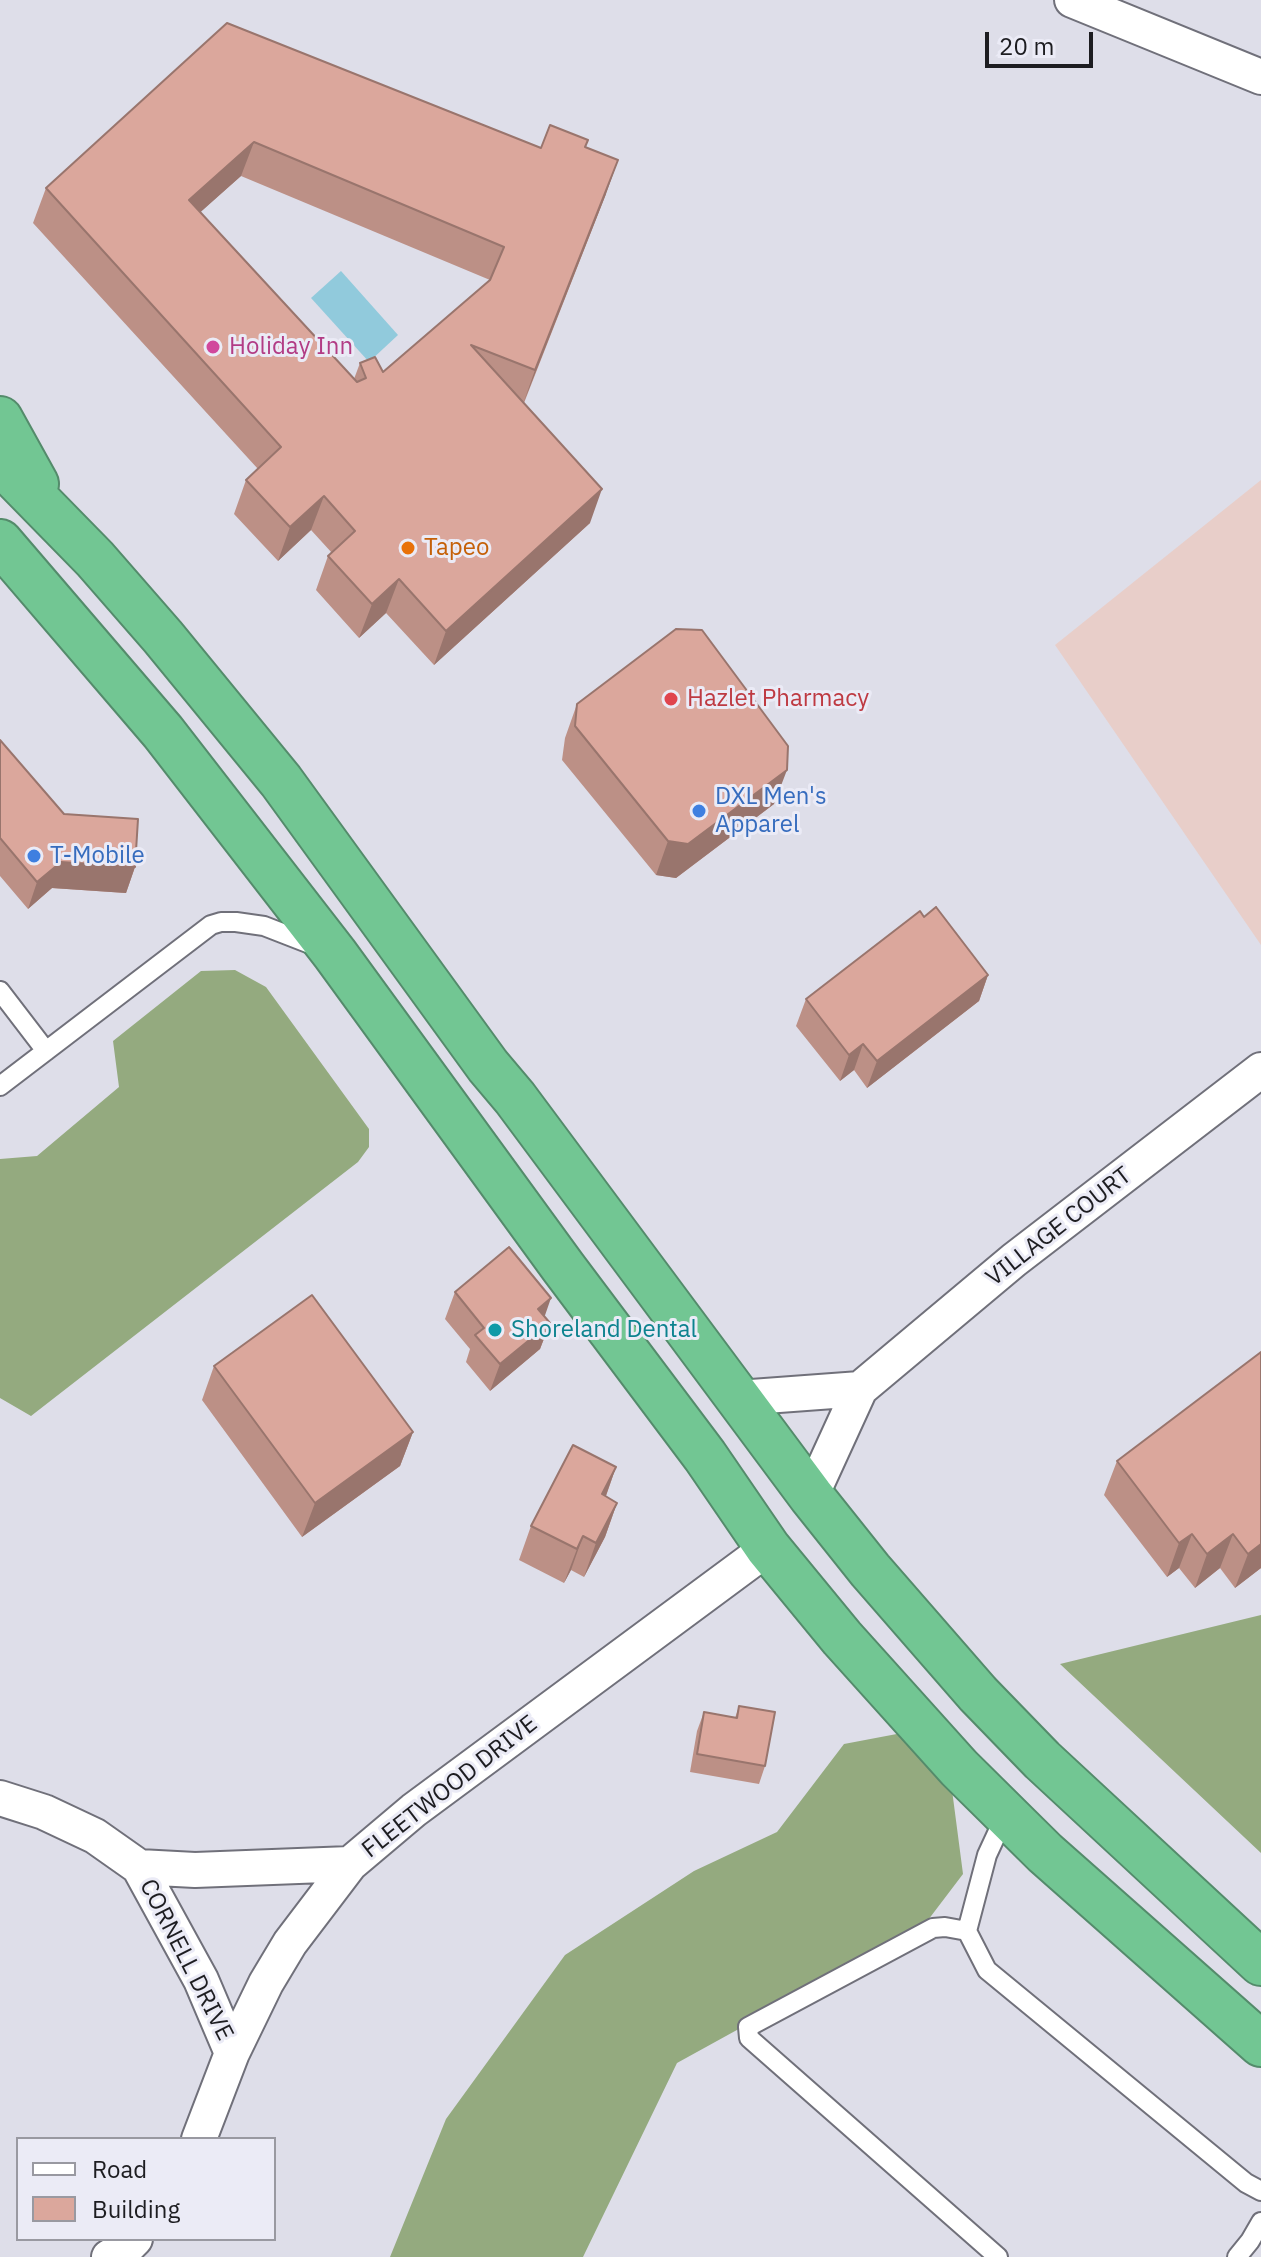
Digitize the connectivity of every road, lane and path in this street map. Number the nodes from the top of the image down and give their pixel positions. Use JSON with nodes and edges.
{"nodes":[{"id":1,"x":1072,"y":0,"type":"edge"},
{"id":2,"x":1261,"y":77,"type":"edge"},
{"id":3,"x":0,"y":419,"type":"edge"},
{"id":4,"x":0,"y":462,"type":"edge"},
{"id":5,"x":56,"y":518,"type":"junction"},
{"id":6,"x":0,"y":542,"type":"edge"},
{"id":7,"x":335,"y":954,"type":"junction"},
{"id":8,"x":0,"y":991,"type":"edge"},
{"id":9,"x":46,"y":1051,"type":"junction"},
{"id":10,"x":1261,"y":1070,"type":"edge"},
{"id":11,"x":0,"y":1086,"type":"edge"},
{"id":12,"x":860,"y":1389,"type":"junction"},
{"id":13,"x":738,"y":1398,"type":"junction"},
{"id":14,"x":811,"y":1496,"type":"junction"},
{"id":15,"x":768,"y":1548,"type":"junction"},
{"id":16,"x":0,"y":1798,"type":"edge"},
{"id":17,"x":1006,"y":1814,"type":"junction"},
{"id":18,"x":350,"y":1864,"type":"junction"},
{"id":19,"x":139,"y":1867,"type":"junction"},
{"id":20,"x":967,"y":1931,"type":"junction"},
{"id":21,"x":1261,"y":1963,"type":"edge"},
{"id":22,"x":1261,"y":2044,"type":"edge"},
{"id":23,"x":232,"y":2053,"type":"junction"},
{"id":24,"x":200,"y":2137,"type":"edge"},
{"id":25,"x":1261,"y":2191,"type":"edge"},
{"id":26,"x":1261,"y":2222,"type":"edge"},
{"id":27,"x":133,"y":2241,"type":"edge"},
{"id":28,"x":109,"y":2257,"type":"edge"},
{"id":29,"x":998,"y":2257,"type":"edge"},
{"id":30,"x":1237,"y":2257,"type":"edge"}],
"edges":[{"from":1,"to":2,"type":"street"},
{"from":3,"to":5,"type":"highway"},
{"from":4,"to":5,"type":"highway"},
{"from":5,"to":13,"type":"highway"},
{"from":6,"to":7,"type":"highway"},
{"from":7,"to":9,"type":"lane"},
{"from":7,"to":15,"type":"highway"},
{"from":8,"to":9,"type":"lane"},
{"from":9,"to":11,"type":"lane"},
{"from":10,"to":12,"type":"street","name":"VILLAGE COURT"},
{"from":12,"to":13,"type":"street"},
{"from":12,"to":14,"type":"street","name":"VILLAGE COURT"},
{"from":13,"to":14,"type":"highway"},
{"from":14,"to":21,"type":"highway"},
{"from":15,"to":17,"type":"highway"},
{"from":15,"to":18,"type":"street","name":"FLEETWOOD DRIVE"},
{"from":16,"to":19,"type":"street"},
{"from":17,"to":20,"type":"lane"},
{"from":17,"to":22,"type":"highway"},
{"from":18,"to":19,"type":"street","name":"FLEETWOOD DRIVE"},
{"from":18,"to":23,"type":"street","name":"CORNELL DRIVE"},
{"from":19,"to":23,"type":"street","name":"CORNELL DRIVE"},
{"from":20,"to":25,"type":"lane"},
{"from":20,"to":29,"type":"lane"},
{"from":23,"to":24,"type":"street","name":"CORNELL DRIVE"},
{"from":26,"to":30,"type":"lane"},
{"from":27,"to":28,"type":"street"}]}
